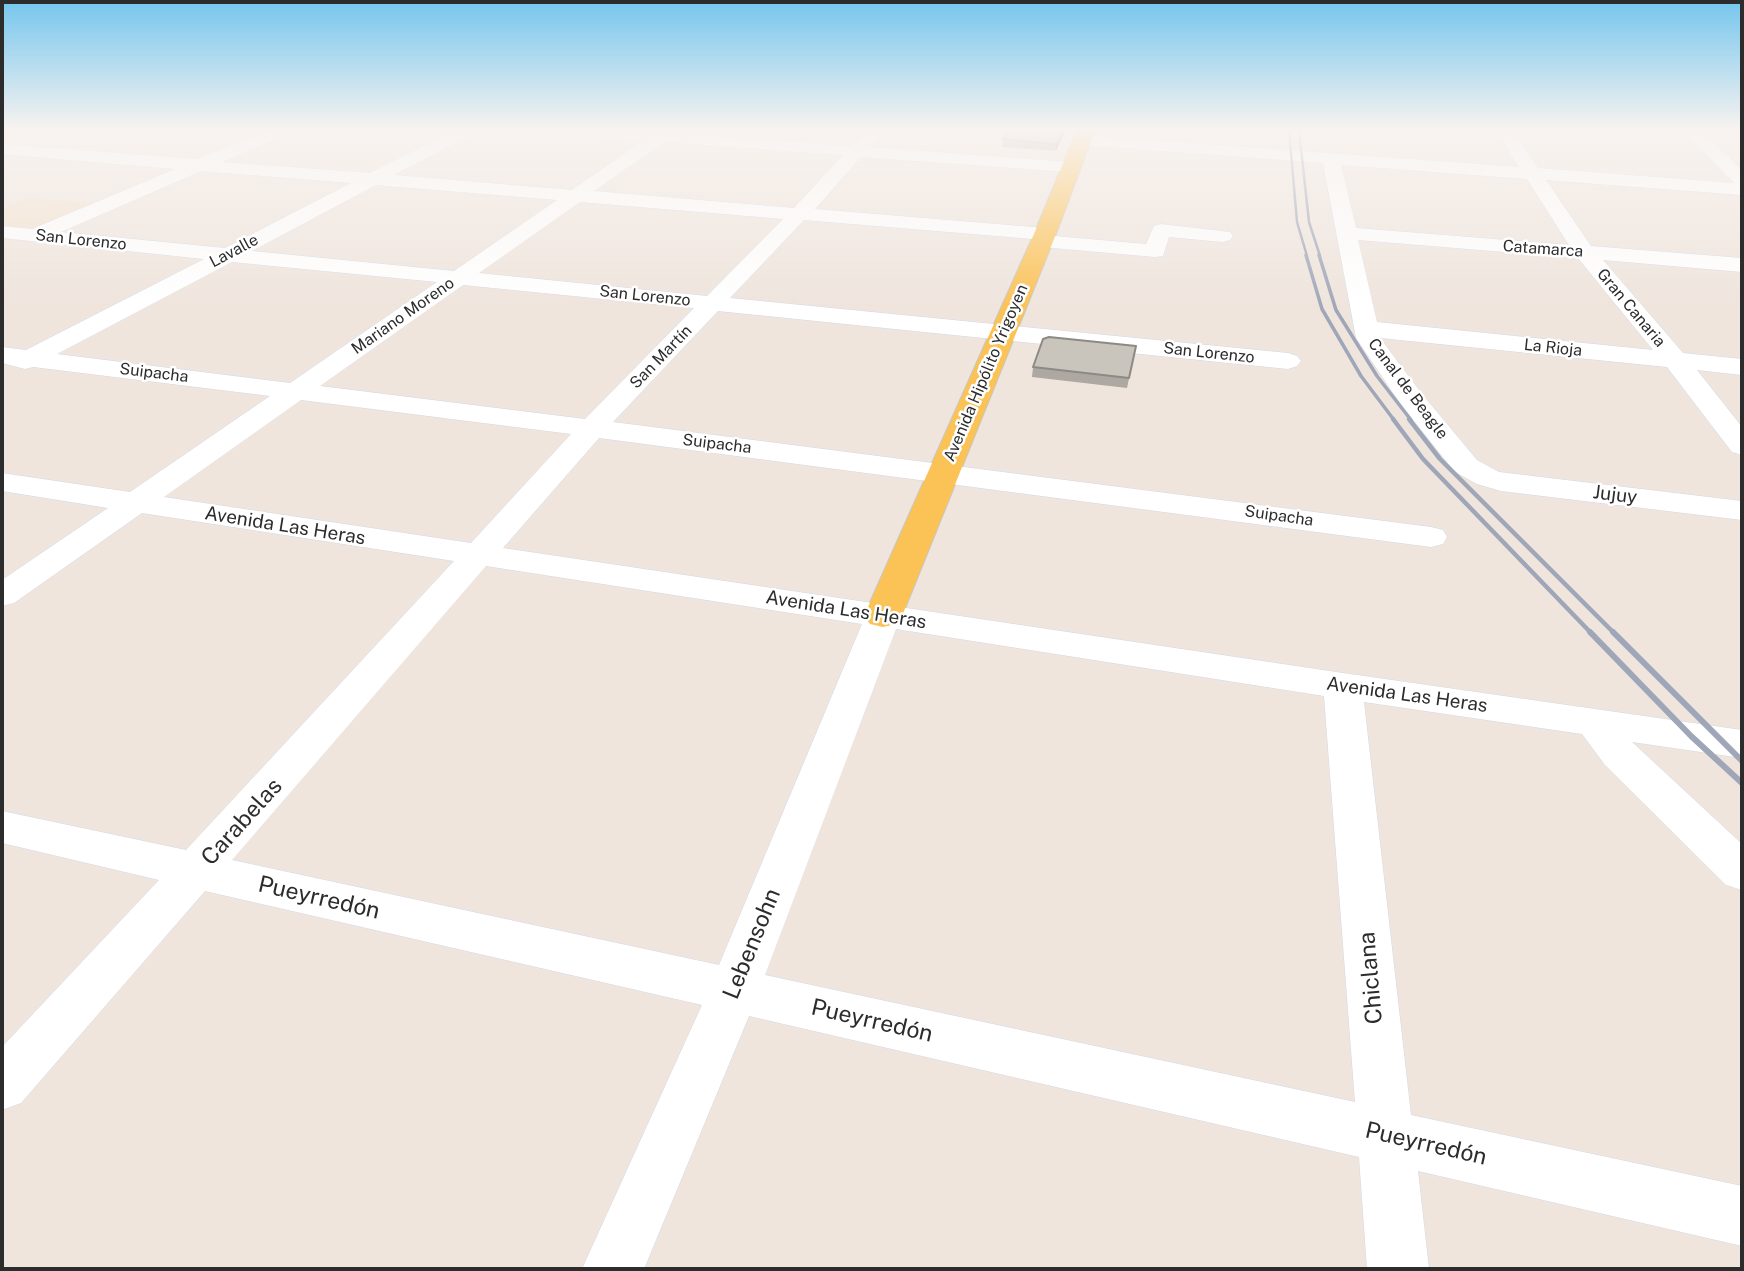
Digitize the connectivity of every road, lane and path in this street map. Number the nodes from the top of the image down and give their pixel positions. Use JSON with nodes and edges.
{"nodes":[{"id":1,"x":140,"y":189,"type":"edge"},
{"id":2,"x":353,"y":189,"type":"edge"},
{"id":3,"x":500,"y":189,"type":"edge"},
{"id":4,"x":587,"y":189,"type":"edge"},
{"id":5,"x":822,"y":189,"type":"edge"},
{"id":6,"x":1062,"y":189,"type":"edge"},
{"id":7,"x":1337,"y":189,"type":"edge"},
{"id":8,"x":1542,"y":189,"type":"edge"},
{"id":9,"x":579,"y":195,"type":"junction"},
{"id":10,"x":798,"y":215,"type":"junction"},
{"id":11,"x":2,"y":232,"type":"edge"},
{"id":12,"x":1345,"y":233,"type":"junction"},
{"id":13,"x":34,"y":235,"type":"junction"},
{"id":14,"x":1223,"y":236,"type":"dead end"},
{"id":15,"x":1044,"y":237,"type":"junction"},
{"id":16,"x":2,"y":249,"type":"edge"},
{"id":17,"x":1584,"y":252,"type":"junction"},
{"id":18,"x":228,"y":254,"type":"junction"},
{"id":19,"x":1742,"y":265,"type":"edge"},
{"id":20,"x":457,"y":277,"type":"junction"},
{"id":21,"x":713,"y":302,"type":"junction"},
{"id":22,"x":1364,"y":328,"type":"junction"},
{"id":23,"x":1003,"y":332,"type":"junction"},
{"id":24,"x":2,"y":355,"type":"edge"},
{"id":25,"x":29,"y":358,"type":"junction"},
{"id":26,"x":1288,"y":362,"type":"dead end"},
{"id":27,"x":1676,"y":362,"type":"junction"},
{"id":28,"x":1742,"y":367,"type":"edge"},
{"id":29,"x":2,"y":373,"type":"edge"},
{"id":30,"x":298,"y":391,"type":"junction"},
{"id":31,"x":592,"y":429,"type":"junction"},
{"id":32,"x":1742,"y":446,"type":"edge"},
{"id":33,"x":944,"y":472,"type":"junction"},
{"id":34,"x":1488,"y":478,"type":"joint"},
{"id":35,"x":2,"y":482,"type":"edge"},
{"id":36,"x":137,"y":503,"type":"junction"},
{"id":37,"x":1742,"y":511,"type":"edge"},
{"id":38,"x":1431,"y":537,"type":"dead end"},
{"id":39,"x":478,"y":555,"type":"junction"},
{"id":40,"x":2,"y":596,"type":"edge"},
{"id":41,"x":883,"y":616,"type":"junction"},
{"id":42,"x":1343,"y":686,"type":"junction"},
{"id":43,"x":1594,"y":722,"type":"junction"},
{"id":44,"x":1742,"y":744,"type":"edge"},
{"id":45,"x":2,"y":827,"type":"edge"},
{"id":46,"x":198,"y":871,"type":"junction"},
{"id":47,"x":1742,"y":872,"type":"edge"},
{"id":48,"x":734,"y":990,"type":"junction"},
{"id":49,"x":2,"y":1085,"type":"edge"},
{"id":50,"x":1386,"y":1135,"type":"junction"},
{"id":51,"x":1742,"y":1216,"type":"edge"},
{"id":52,"x":613,"y":1269,"type":"edge"},
{"id":53,"x":1398,"y":1269,"type":"edge"}],
"edges":[{"from":1,"to":13,"type":"street"},
{"from":2,"to":18,"type":"street","name":"Lavalle"},
{"from":3,"to":9,"type":"street"},
{"from":4,"to":9,"type":"street","name":"Mariano Moreno"},
{"from":5,"to":10,"type":"street","name":"San Martín"},
{"from":6,"to":15,"type":"main road","name":"Avenida Hipólito Yrigoyen"},
{"from":7,"to":12,"type":"street","name":"Canal de Beagle"},
{"from":8,"to":17,"type":"street","name":"Gran Canaria"},
{"from":9,"to":10,"type":"street"},
{"from":9,"to":20,"type":"street","name":"Mariano Moreno"},
{"from":10,"to":15,"type":"street"},
{"from":10,"to":21,"type":"street","name":"San Martín"},
{"from":11,"to":13,"type":"street","name":"San Lorenzo"},
{"from":12,"to":17,"type":"street","name":"Catamarca"},
{"from":12,"to":22,"type":"street","name":"Canal de Beagle"},
{"from":13,"to":16,"type":"street"},
{"from":13,"to":18,"type":"street","name":"San Lorenzo"},
{"from":14,"to":15,"type":"street"},
{"from":15,"to":23,"type":"main road","name":"Avenida Hipólito Yrigoyen"},
{"from":17,"to":19,"type":"street","name":"Catamarca"},
{"from":17,"to":27,"type":"street","name":"Gran Canaria"},
{"from":18,"to":20,"type":"street","name":"San Lorenzo"},
{"from":18,"to":25,"type":"street","name":"Lavalle"},
{"from":20,"to":21,"type":"street","name":"San Lorenzo"},
{"from":20,"to":30,"type":"street","name":"Mariano Moreno"},
{"from":21,"to":23,"type":"street","name":"San Lorenzo"},
{"from":21,"to":31,"type":"street","name":"San Martín"},
{"from":22,"to":27,"type":"street","name":"La Rioja"},
{"from":22,"to":34,"type":"street","name":"Canal de Beagle"},
{"from":23,"to":26,"type":"street","name":"San Lorenzo"},
{"from":23,"to":33,"type":"main road","name":"Avenida Hipólito Yrigoyen"},
{"from":24,"to":25,"type":"street","name":"Suipacha"},
{"from":25,"to":29,"type":"street","name":"Lavalle"},
{"from":25,"to":30,"type":"street","name":"Suipacha"},
{"from":27,"to":28,"type":"street","name":"La Rioja"},
{"from":27,"to":32,"type":"street","name":"Gran Canaria"},
{"from":30,"to":31,"type":"street","name":"Suipacha"},
{"from":30,"to":36,"type":"street","name":"Mariano Moreno"},
{"from":31,"to":33,"type":"street","name":"Suipacha"},
{"from":31,"to":39,"type":"street","name":"San Martín"},
{"from":33,"to":38,"type":"street","name":"Suipacha"},
{"from":33,"to":41,"type":"main road","name":"Avenida Hipólito Yrigoyen"},
{"from":34,"to":37,"type":"street","name":"Jujuy"},
{"from":35,"to":36,"type":"street","name":"Avenida Las Heras"},
{"from":36,"to":39,"type":"street","name":"Avenida Las Heras"},
{"from":36,"to":40,"type":"street","name":"Mariano Moreno"},
{"from":39,"to":41,"type":"street","name":"Avenida Las Heras"},
{"from":39,"to":46,"type":"street","name":"Carabelas"},
{"from":41,"to":42,"type":"street","name":"Avenida Las Heras"},
{"from":41,"to":48,"type":"street","name":"Lebensohn"},
{"from":42,"to":43,"type":"street","name":"Avenida Las Heras"},
{"from":42,"to":50,"type":"street","name":"Chiclana"},
{"from":43,"to":44,"type":"street","name":"Avenida Las Heras"},
{"from":43,"to":47,"type":"street"},
{"from":45,"to":46,"type":"street","name":"Pueyrredón"},
{"from":46,"to":48,"type":"street","name":"Pueyrredón"},
{"from":46,"to":49,"type":"street","name":"Carabelas"},
{"from":48,"to":50,"type":"street","name":"Pueyrredón"},
{"from":48,"to":52,"type":"street","name":"Lebensohn"},
{"from":50,"to":51,"type":"street","name":"Pueyrredón"},
{"from":50,"to":53,"type":"street","name":"Chiclana"}]}
